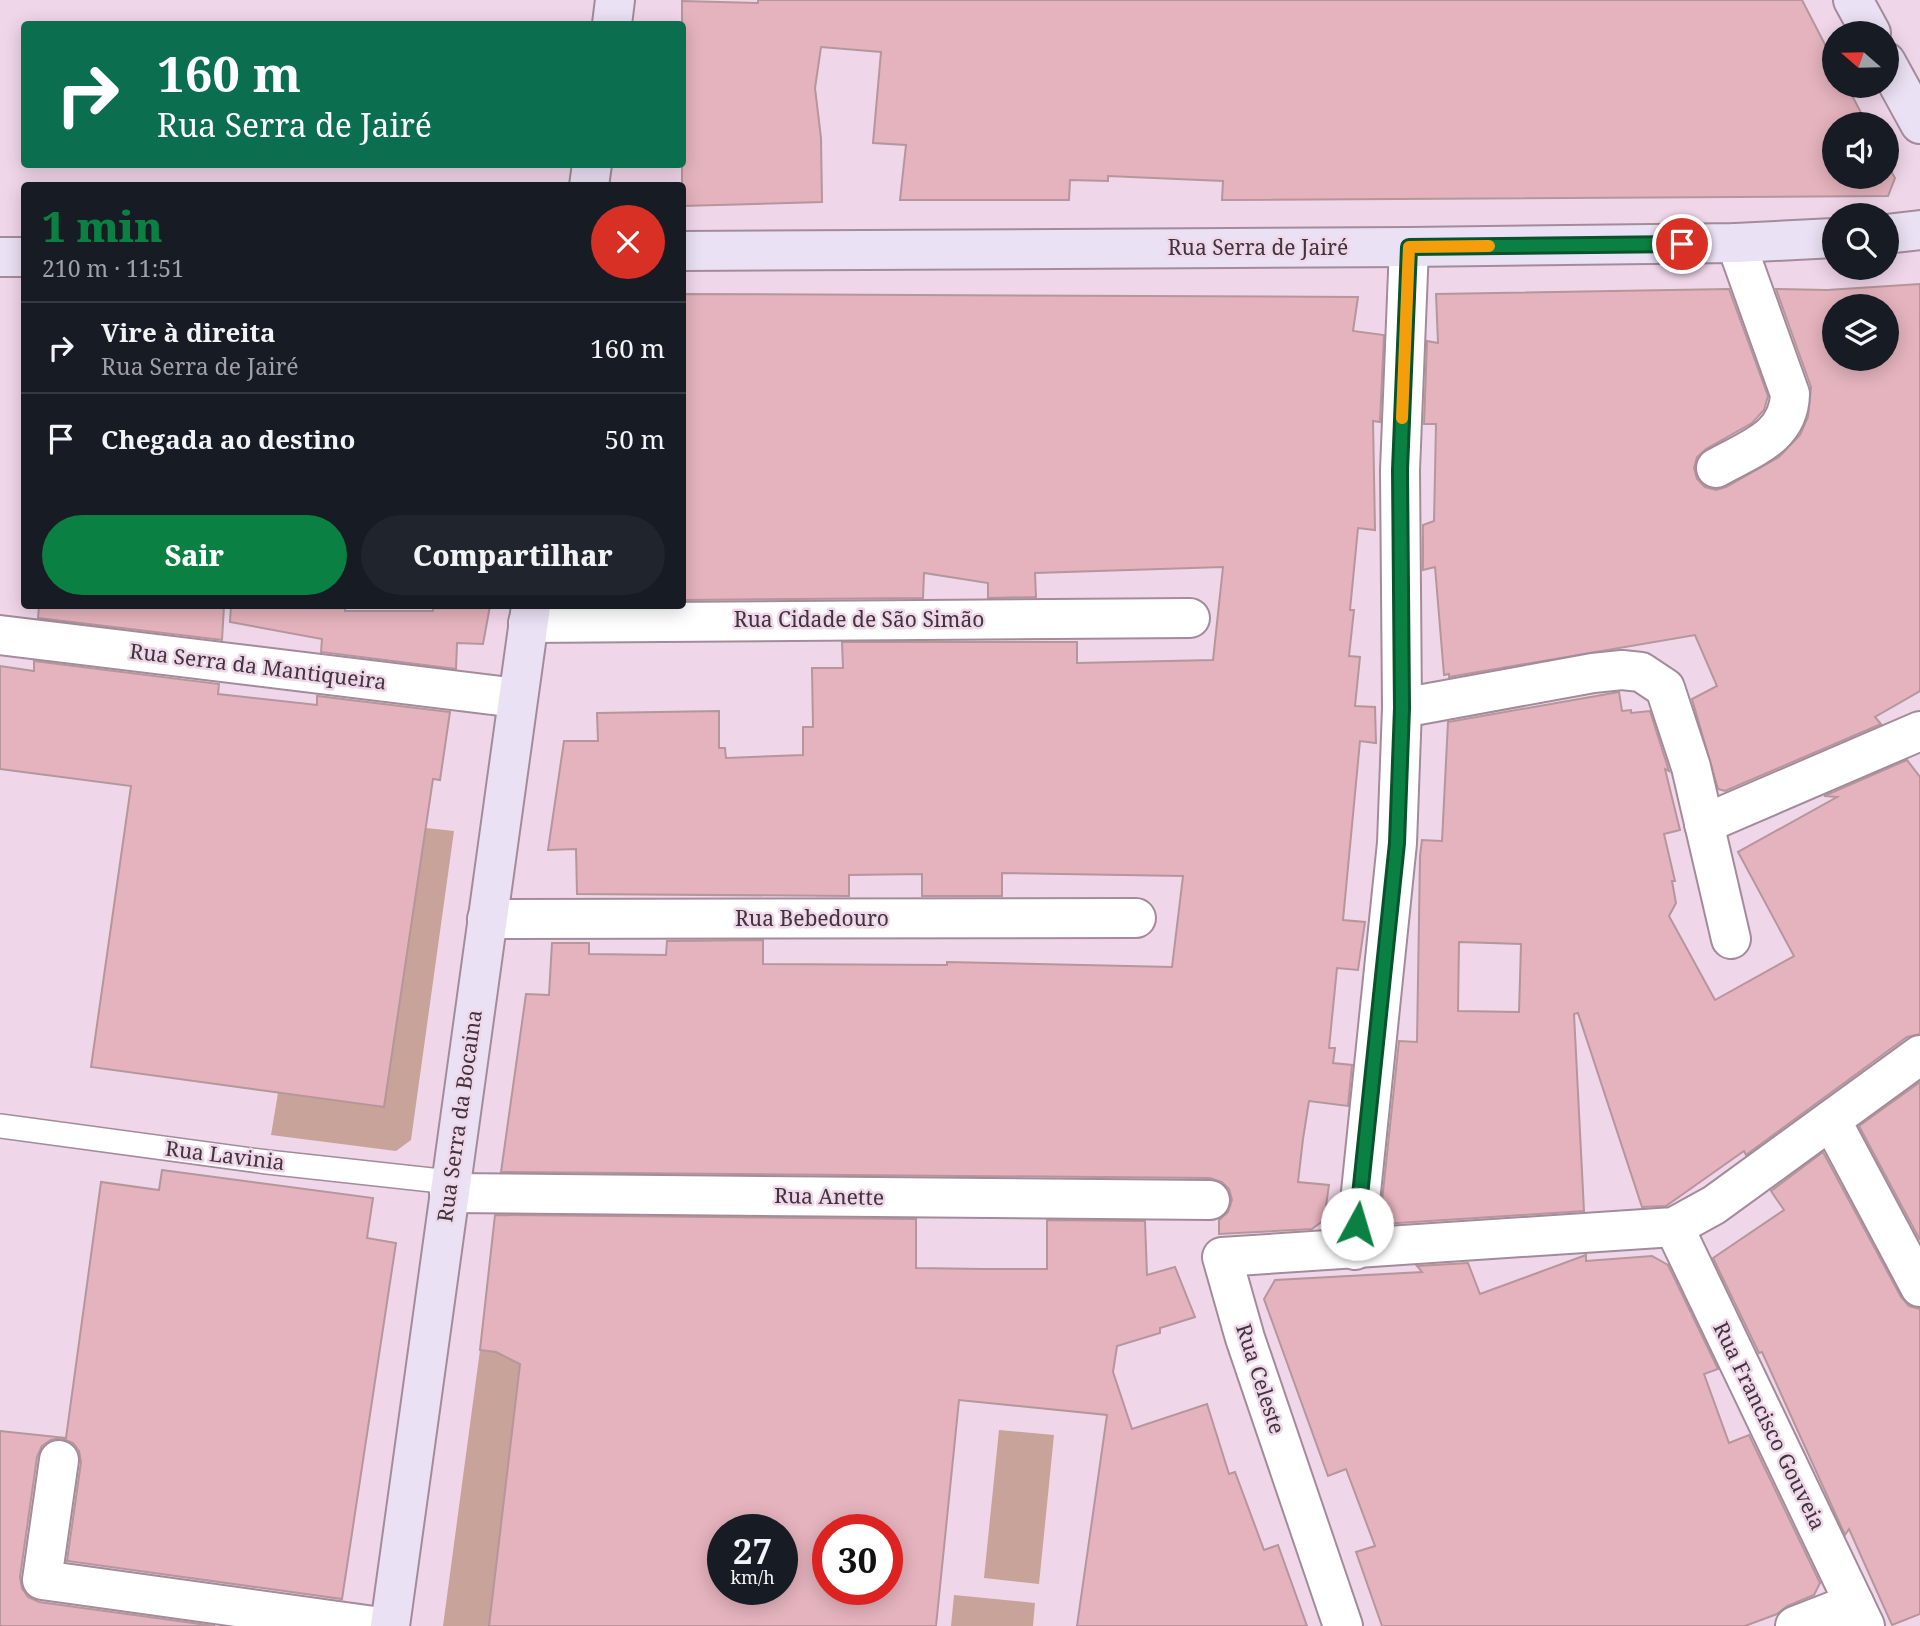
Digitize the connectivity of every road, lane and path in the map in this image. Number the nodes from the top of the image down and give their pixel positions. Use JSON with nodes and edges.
{"nodes":[{"id":1,"x":615,"y":0,"type":"edge"},
{"id":2,"x":1853,"y":0,"type":"edge"},
{"id":3,"x":612,"y":21,"type":"edge"},
{"id":4,"x":1864,"y":21,"type":"edge"},
{"id":5,"x":1899,"y":86,"type":"edge"},
{"id":6,"x":1920,"y":124,"type":"edge"},
{"id":7,"x":1920,"y":230,"type":"edge"},
{"id":8,"x":1899,"y":232,"type":"edge"},
{"id":9,"x":1822,"y":239,"type":"edge"},
{"id":10,"x":1736,"y":243,"type":"junction"},
{"id":11,"x":1409,"y":247,"type":"junction"},
{"id":12,"x":686,"y":251,"type":"edge"},
{"id":13,"x":0,"y":257,"type":"edge"},
{"id":14,"x":21,"y":257,"type":"edge"},
{"id":15,"x":1716,"y":468,"type":"dead end"},
{"id":16,"x":530,"y":614,"type":"edge"},
{"id":17,"x":1190,"y":618,"type":"dead end"},
{"id":18,"x":0,"y":635,"type":"edge"},
{"id":19,"x":517,"y":698,"type":"junction"},
{"id":20,"x":1402,"y":708,"type":"junction"},
{"id":21,"x":1920,"y":731,"type":"edge"},
{"id":22,"x":1704,"y":824,"type":"junction"},
{"id":23,"x":1136,"y":918,"type":"dead end"},
{"id":24,"x":487,"y":919,"type":"junction"},
{"id":25,"x":1731,"y":939,"type":"dead end"},
{"id":26,"x":1920,"y":1055,"type":"edge"},
{"id":27,"x":1831,"y":1120,"type":"junction"},
{"id":28,"x":0,"y":1126,"type":"edge"},
{"id":29,"x":449,"y":1187,"type":"junction"},
{"id":30,"x":1210,"y":1200,"type":"dead end"},
{"id":31,"x":1674,"y":1227,"type":"junction"},
{"id":32,"x":1354,"y":1250,"type":"junction"},
{"id":33,"x":1920,"y":1287,"type":"edge"},
{"id":34,"x":59,"y":1460,"type":"dead end"},
{"id":35,"x":1859,"y":1614,"type":"edge"},
{"id":36,"x":374,"y":1626,"type":"edge"},
{"id":37,"x":390,"y":1626,"type":"edge"},
{"id":38,"x":1343,"y":1626,"type":"edge"},
{"id":39,"x":1795,"y":1626,"type":"edge"}],
"edges":[{"from":1,"to":3,"type":"street"},
{"from":2,"to":4,"type":"street"},
{"from":5,"to":6,"type":"street"},
{"from":7,"to":8,"type":"street"},
{"from":9,"to":10,"type":"street","name":"Rua Serra de Jairé"},
{"from":10,"to":11,"type":"street","name":"Rua Serra de Jairé"},
{"from":10,"to":15,"type":"street"},
{"from":11,"to":12,"type":"street","name":"Rua Serra de Jairé"},
{"from":11,"to":20,"type":"street"},
{"from":13,"to":14,"type":"street"},
{"from":16,"to":17,"type":"street","name":"Rua Cidade de São Simão"},
{"from":16,"to":19,"type":"street","name":"Rua Serra da Bocaina"},
{"from":18,"to":19,"type":"street","name":"Rua Serra da Mantiqueira"},
{"from":19,"to":24,"type":"street","name":"Rua Serra da Bocaina"},
{"from":20,"to":22,"type":"street"},
{"from":20,"to":32,"type":"street"},
{"from":21,"to":22,"type":"street"},
{"from":22,"to":25,"type":"street"},
{"from":23,"to":24,"type":"street","name":"Rua Bebedouro"},
{"from":24,"to":29,"type":"street","name":"Rua Serra da Bocaina"},
{"from":26,"to":27,"type":"street"},
{"from":27,"to":31,"type":"street"},
{"from":27,"to":33,"type":"street"},
{"from":28,"to":29,"type":"lane","name":"Rua Lavinia"},
{"from":29,"to":30,"type":"street","name":"Rua Anette"},
{"from":29,"to":37,"type":"street","name":"Rua Serra da Bocaina"},
{"from":31,"to":32,"type":"street"},
{"from":31,"to":35,"type":"street","name":"Rua Francisco Gouveia"},
{"from":32,"to":38,"type":"street","name":"Rua Celeste"},
{"from":34,"to":36,"type":"street"},
{"from":35,"to":39,"type":"street"}]}
